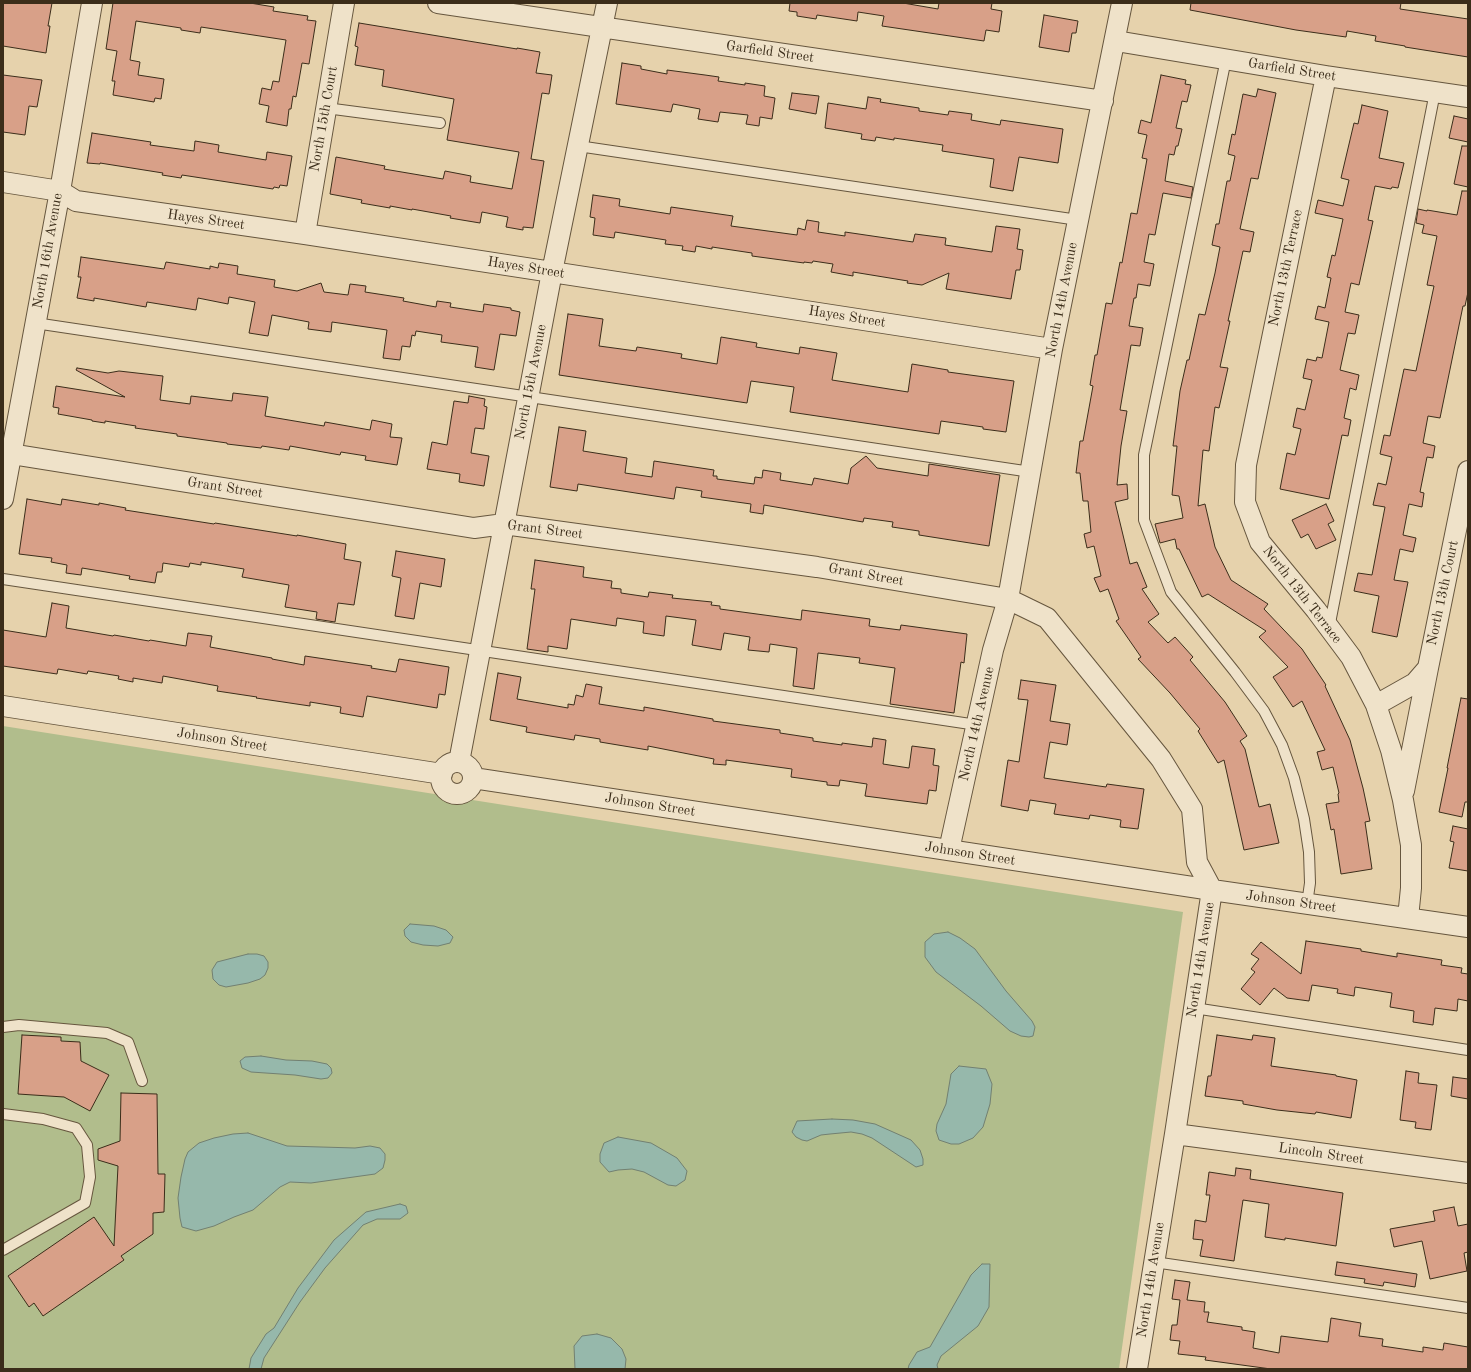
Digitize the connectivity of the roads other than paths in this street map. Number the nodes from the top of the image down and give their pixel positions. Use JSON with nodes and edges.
{"nodes":[{"id":1,"x":92,"y":3,"type":"edge"},
{"id":2,"x":344,"y":3,"type":"edge"},
{"id":3,"x":438,"y":3,"type":"edge"},
{"id":4,"x":607,"y":3,"type":"edge"},
{"id":5,"x":1122,"y":3,"type":"edge"},
{"id":6,"x":603,"y":27,"type":"junction"},
{"id":7,"x":1116,"y":41,"type":"junction"},
{"id":8,"x":1226,"y":60,"type":"junction"},
{"id":9,"x":1326,"y":76,"type":"junction"},
{"id":10,"x":1435,"y":92,"type":"junction"},
{"id":11,"x":1468,"y":97,"type":"edge"},
{"id":12,"x":1103,"y":101,"type":"junction"},
{"id":13,"x":326,"y":108,"type":"junction"},
{"id":14,"x":440,"y":122,"type":"dead end"},
{"id":15,"x":578,"y":146,"type":"junction"},
{"id":16,"x":3,"y":182,"type":"edge"},
{"id":17,"x":60,"y":191,"type":"junction"},
{"id":18,"x":1078,"y":220,"type":"junction"},
{"id":19,"x":305,"y":234,"type":"junction"},
{"id":20,"x":552,"y":272,"type":"junction"},
{"id":21,"x":35,"y":323,"type":"junction"},
{"id":22,"x":1052,"y":349,"type":"junction"},
{"id":23,"x":528,"y":397,"type":"junction"},
{"id":24,"x":11,"y":454,"type":"junction"},
{"id":25,"x":1468,"y":471,"type":"edge"},
{"id":26,"x":1031,"y":472,"type":"junction"},
{"id":27,"x":3,"y":500,"type":"edge"},
{"id":28,"x":504,"y":524,"type":"junction"},
{"id":29,"x":3,"y":579,"type":"edge"},
{"id":30,"x":1008,"y":599,"type":"junction"},
{"id":31,"x":1329,"y":628,"type":"junction"},
{"id":32,"x":480,"y":650,"type":"junction"},
{"id":33,"x":1428,"y":668,"type":"junction"},
{"id":34,"x":1376,"y":705,"type":"junction"},
{"id":35,"x":3,"y":706,"type":"edge"},
{"id":36,"x":977,"y":725,"type":"junction"},
{"id":37,"x":459,"y":762,"type":"junction"},
{"id":38,"x":442,"y":774,"type":"junction"},
{"id":39,"x":473,"y":778,"type":"junction"},
{"id":40,"x":1403,"y":797,"type":"junction"},
{"id":41,"x":949,"y":850,"type":"junction"},
{"id":42,"x":1212,"y":890,"type":"junction"},
{"id":43,"x":1307,"y":904,"type":"junction"},
{"id":44,"x":1408,"y":918,"type":"junction"},
{"id":45,"x":1468,"y":927,"type":"edge"},
{"id":46,"x":1194,"y":1008,"type":"junction"},
{"id":47,"x":3,"y":1027,"type":"edge"},
{"id":48,"x":1468,"y":1050,"type":"edge"},
{"id":49,"x":142,"y":1080,"type":"dead end"},
{"id":50,"x":3,"y":1114,"type":"edge"},
{"id":51,"x":1175,"y":1134,"type":"junction"},
{"id":52,"x":1468,"y":1173,"type":"edge"},
{"id":53,"x":3,"y":1250,"type":"edge"},
{"id":54,"x":1154,"y":1262,"type":"junction"},
{"id":55,"x":1468,"y":1308,"type":"edge"},
{"id":56,"x":1137,"y":1369,"type":"edge"}],
"edges":[{"from":1,"to":17,"type":"street","name":"North 16th Avenue"},
{"from":2,"to":13,"type":"street","name":"North 15th Court"},
{"from":3,"to":6,"type":"street","name":"Garfield Street"},
{"from":4,"to":6,"type":"street","name":"North 15th Avenue"},
{"from":5,"to":7,"type":"street","name":"North 14th Avenue"},
{"from":6,"to":12,"type":"street","name":"Garfield Street"},
{"from":6,"to":15,"type":"street","name":"North 15th Avenue"},
{"from":7,"to":8,"type":"street","name":"Garfield Street"},
{"from":7,"to":12,"type":"street","name":"North 14th Avenue"},
{"from":8,"to":9,"type":"street","name":"Garfield Street"},
{"from":8,"to":43,"type":"lane"},
{"from":9,"to":10,"type":"street","name":"Garfield Street"},
{"from":9,"to":31,"type":"street","name":"North 13th Terrace"},
{"from":10,"to":11,"type":"street","name":"Garfield Street"},
{"from":10,"to":31,"type":"lane"},
{"from":12,"to":18,"type":"street","name":"North 14th Avenue"},
{"from":13,"to":14,"type":"lane"},
{"from":13,"to":19,"type":"street","name":"North 15th Court"},
{"from":15,"to":18,"type":"lane"},
{"from":15,"to":20,"type":"street","name":"North 15th Avenue"},
{"from":16,"to":17,"type":"street","name":"Hayes Street"},
{"from":17,"to":19,"type":"street","name":"Hayes Street"},
{"from":17,"to":21,"type":"street","name":"North 16th Avenue"},
{"from":18,"to":22,"type":"street","name":"North 14th Avenue"},
{"from":19,"to":20,"type":"street","name":"Hayes Street"},
{"from":20,"to":22,"type":"street","name":"Hayes Street"},
{"from":20,"to":23,"type":"street","name":"North 15th Avenue"},
{"from":21,"to":23,"type":"lane"},
{"from":21,"to":24,"type":"street","name":"North 16th Avenue"},
{"from":22,"to":26,"type":"street","name":"North 14th Avenue"},
{"from":23,"to":26,"type":"lane"},
{"from":23,"to":28,"type":"street","name":"North 15th Avenue"},
{"from":24,"to":27,"type":"street","name":"North 16th Avenue"},
{"from":24,"to":28,"type":"street","name":"Grant Street"},
{"from":25,"to":33,"type":"street","name":"North 13th Court"},
{"from":26,"to":30,"type":"street","name":"North 14th Avenue"},
{"from":28,"to":30,"type":"street","name":"Grant Street"},
{"from":28,"to":32,"type":"street","name":"North 15th Avenue"},
{"from":29,"to":32,"type":"lane"},
{"from":30,"to":36,"type":"street","name":"North 14th Avenue"},
{"from":30,"to":42,"type":"street","name":"North 14th Avenue"},
{"from":31,"to":34,"type":"street","name":"North 13th Terrace"},
{"from":32,"to":36,"type":"lane"},
{"from":32,"to":37,"type":"street","name":"North 15th Avenue"},
{"from":33,"to":34,"type":"street","name":"North 13th Court"},
{"from":33,"to":40,"type":"street","name":"North 13th Court"},
{"from":34,"to":40,"type":"street","name":"North 13th Terrace"},
{"from":35,"to":38,"type":"street","name":"Johnson Street"},
{"from":36,"to":41,"type":"street","name":"North 14th Avenue"},
{"from":37,"to":38,"type":"street"},
{"from":37,"to":39,"type":"street"},
{"from":38,"to":39,"type":"street"},
{"from":39,"to":41,"type":"street","name":"Johnson Street"},
{"from":40,"to":44,"type":"street","name":"North 13th Terrace"},
{"from":41,"to":42,"type":"street","name":"Johnson Street"},
{"from":42,"to":43,"type":"street","name":"Johnson Street"},
{"from":42,"to":46,"type":"street","name":"North 14th Avenue"},
{"from":43,"to":44,"type":"street","name":"Johnson Street"},
{"from":44,"to":45,"type":"street","name":"Johnson Street"},
{"from":46,"to":48,"type":"lane"},
{"from":46,"to":51,"type":"street","name":"North 14th Avenue"},
{"from":47,"to":49,"type":"lane"},
{"from":50,"to":53,"type":"lane"},
{"from":51,"to":52,"type":"street","name":"Lincoln Street"},
{"from":51,"to":54,"type":"street","name":"North 14th Avenue"},
{"from":54,"to":55,"type":"lane"},
{"from":54,"to":56,"type":"street","name":"North 14th Avenue"}]}
